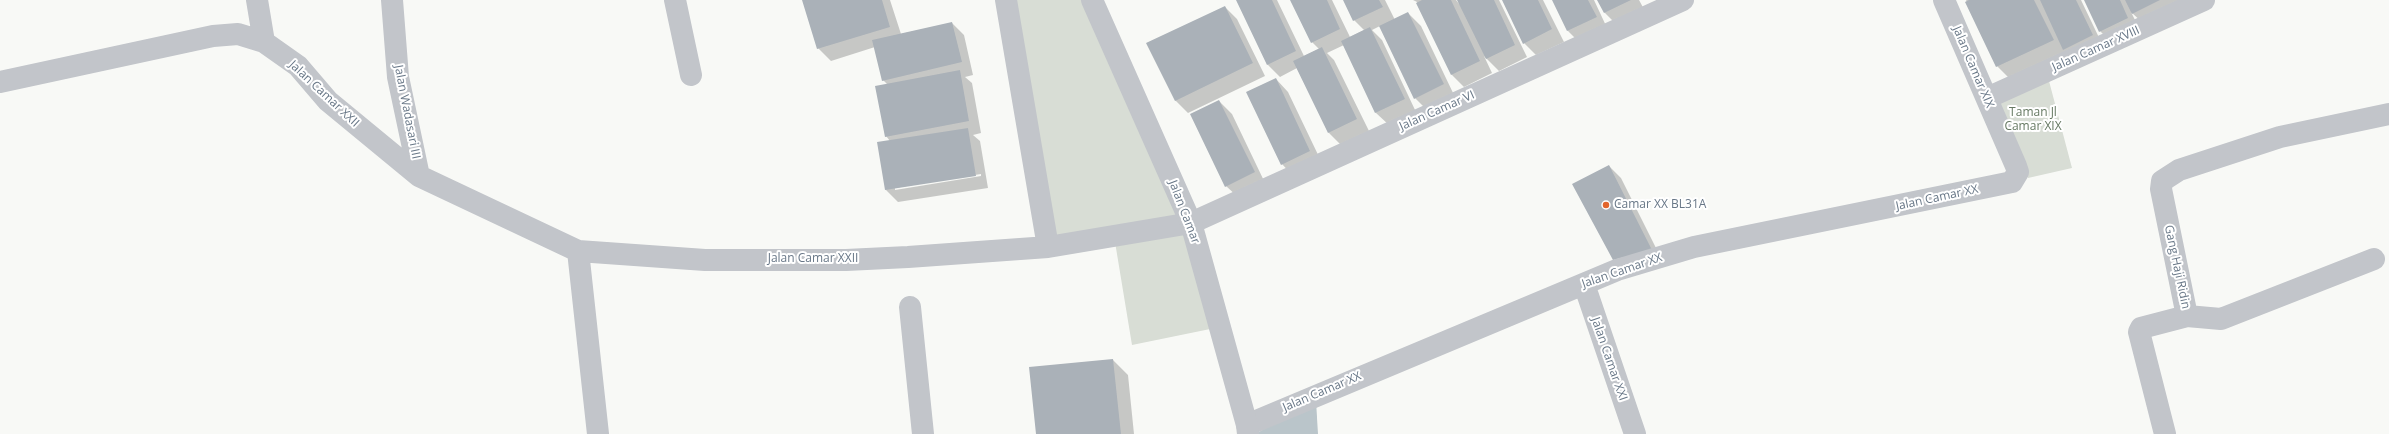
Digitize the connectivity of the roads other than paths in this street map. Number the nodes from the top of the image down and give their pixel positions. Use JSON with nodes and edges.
{"nodes":[{"id":1,"x":257,"y":0,"type":"edge"},
{"id":2,"x":392,"y":0,"type":"edge"},
{"id":3,"x":675,"y":0,"type":"edge"},
{"id":4,"x":1006,"y":0,"type":"edge"},
{"id":5,"x":1092,"y":0,"type":"edge"},
{"id":6,"x":1684,"y":0,"type":"edge"},
{"id":7,"x":1944,"y":0,"type":"edge"},
{"id":8,"x":2204,"y":0,"type":"edge"},
{"id":9,"x":264,"y":42,"type":"junction"},
{"id":10,"x":691,"y":75,"type":"dead end"},
{"id":11,"x":0,"y":82,"type":"edge"},
{"id":12,"x":1987,"y":98,"type":"junction"},
{"id":13,"x":2389,"y":114,"type":"edge"},
{"id":14,"x":419,"y":176,"type":"junction"},
{"id":15,"x":2016,"y":178,"type":"joint"},
{"id":16,"x":1191,"y":223,"type":"junction"},
{"id":17,"x":1048,"y":247,"type":"junction"},
{"id":18,"x":578,"y":251,"type":"junction"},
{"id":19,"x":2374,"y":259,"type":"dead end"},
{"id":20,"x":1584,"y":284,"type":"junction"},
{"id":21,"x":910,"y":307,"type":"dead end"},
{"id":22,"x":2187,"y":316,"type":"junction"},
{"id":23,"x":1248,"y":429,"type":"edge"},
{"id":24,"x":598,"y":434,"type":"edge"},
{"id":25,"x":923,"y":434,"type":"edge"},
{"id":26,"x":1635,"y":434,"type":"edge"},
{"id":27,"x":2165,"y":434,"type":"edge"}],
"edges":[{"from":1,"to":9,"type":"street"},
{"from":2,"to":14,"type":"street","name":"Jalan Wadasari III"},
{"from":3,"to":10,"type":"street"},
{"from":4,"to":17,"type":"street"},
{"from":5,"to":16,"type":"street","name":"Jalan Camar"},
{"from":6,"to":16,"type":"street","name":"Jalan Camar VI"},
{"from":7,"to":12,"type":"street","name":"Jalan Camar XIX"},
{"from":8,"to":12,"type":"street","name":"Jalan Camar XVIII"},
{"from":9,"to":11,"type":"street","name":"Jalan Camar XXII"},
{"from":9,"to":14,"type":"street","name":"Jalan Camar XXII"},
{"from":12,"to":15,"type":"street","name":"Jalan Camar XIX"},
{"from":13,"to":22,"type":"street","name":"Gang Haji Ridin"},
{"from":14,"to":18,"type":"street","name":"Jalan Camar XXII"},
{"from":15,"to":20,"type":"street","name":"Jalan Camar XX"},
{"from":16,"to":17,"type":"street","name":"Jalan Camar XXII"},
{"from":16,"to":23,"type":"street","name":"Jalan Camar"},
{"from":17,"to":18,"type":"street","name":"Jalan Camar XXII"},
{"from":18,"to":24,"type":"street"},
{"from":19,"to":22,"type":"street"},
{"from":20,"to":23,"type":"street","name":"Jalan Camar XX"},
{"from":20,"to":26,"type":"street","name":"Jalan Camar XXI"},
{"from":21,"to":25,"type":"street"},
{"from":22,"to":27,"type":"street","name":"Gang Haji Ridin"}]}
